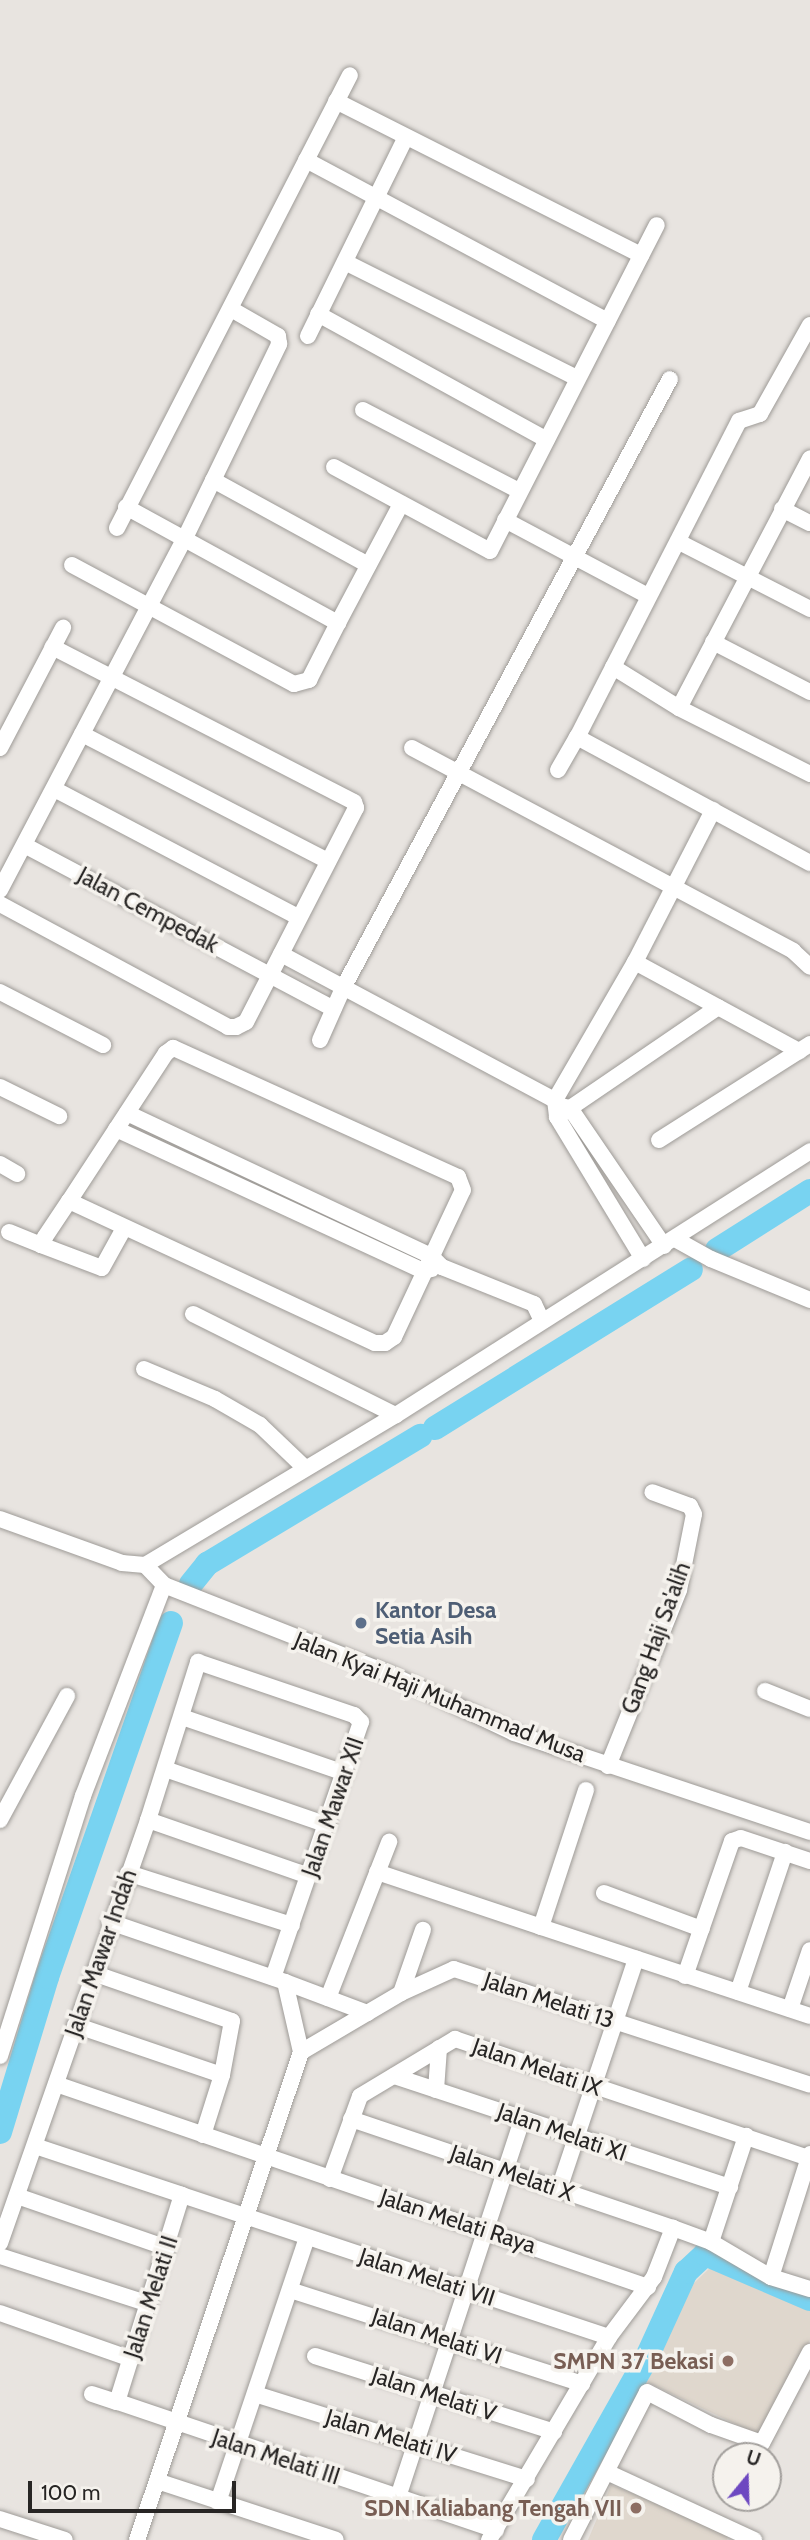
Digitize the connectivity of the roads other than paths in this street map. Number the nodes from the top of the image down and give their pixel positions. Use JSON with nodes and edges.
{"nodes":[{"id":1,"x":350,"y":75,"type":"dead end"},
{"id":2,"x":336,"y":101,"type":"junction"},
{"id":3,"x":405,"y":139,"type":"junction"},
{"id":4,"x":306,"y":160,"type":"junction"},
{"id":5,"x":377,"y":200,"type":"junction"},
{"id":6,"x":657,"y":225,"type":"dead end"},
{"id":7,"x":641,"y":255,"type":"junction"},
{"id":8,"x":345,"y":262,"type":"junction"},
{"id":9,"x":231,"y":309,"type":"junction"},
{"id":10,"x":318,"y":314,"type":"junction"},
{"id":11,"x":608,"y":321,"type":"junction"},
{"id":12,"x":810,"y":325,"type":"edge"},
{"id":13,"x":307,"y":337,"type":"dead end"},
{"id":14,"x":577,"y":378,"type":"junction"},
{"id":15,"x":670,"y":379,"type":"dead end"},
{"id":16,"x":363,"y":410,"type":"dead end"},
{"id":17,"x":547,"y":440,"type":"junction"},
{"id":18,"x":810,"y":458,"type":"edge"},
{"id":19,"x":334,"y":467,"type":"dead end"},
{"id":20,"x":213,"y":480,"type":"junction"},
{"id":21,"x":519,"y":491,"type":"junction"},
{"id":22,"x":401,"y":504,"type":"junction"},
{"id":23,"x":126,"y":507,"type":"junction"},
{"id":24,"x":782,"y":509,"type":"junction"},
{"id":25,"x":505,"y":520,"type":"junction"},
{"id":26,"x":810,"y":523,"type":"edge"},
{"id":27,"x":117,"y":528,"type":"dead end"},
{"id":28,"x":186,"y":538,"type":"junction"},
{"id":29,"x":679,"y":542,"type":"junction"},
{"id":30,"x":572,"y":556,"type":"junction"},
{"id":31,"x":72,"y":565,"type":"dead end"},
{"id":32,"x":368,"y":565,"type":"junction"},
{"id":33,"x":747,"y":574,"type":"junction"},
{"id":34,"x":648,"y":596,"type":"junction"},
{"id":35,"x":148,"y":608,"type":"junction"},
{"id":36,"x":810,"y":609,"type":"edge"},
{"id":37,"x":338,"y":623,"type":"junction"},
{"id":38,"x":63,"y":628,"type":"dead end"},
{"id":39,"x":713,"y":642,"type":"junction"},
{"id":40,"x":52,"y":647,"type":"junction"},
{"id":41,"x":613,"y":667,"type":"junction"},
{"id":42,"x":111,"y":680,"type":"junction"},
{"id":43,"x":810,"y":692,"type":"edge"},
{"id":44,"x":679,"y":708,"type":"junction"},
{"id":45,"x":82,"y":734,"type":"junction"},
{"id":46,"x":578,"y":737,"type":"junction"},
{"id":47,"x":0,"y":748,"type":"edge"},
{"id":48,"x":412,"y":748,"type":"dead end"},
{"id":49,"x":558,"y":770,"type":"dead end"},
{"id":50,"x":810,"y":774,"type":"edge"},
{"id":51,"x":460,"y":776,"type":"junction"},
{"id":52,"x":56,"y":790,"type":"junction"},
{"id":53,"x":713,"y":810,"type":"junction"},
{"id":54,"x":26,"y":846,"type":"junction"},
{"id":55,"x":328,"y":861,"type":"junction"},
{"id":56,"x":810,"y":863,"type":"edge"},
{"id":57,"x":1,"y":884,"type":"edge"},
{"id":58,"x":675,"y":887,"type":"junction"},
{"id":59,"x":0,"y":904,"type":"edge"},
{"id":60,"x":299,"y":917,"type":"junction"},
{"id":61,"x":793,"y":951,"type":"junction"},
{"id":62,"x":281,"y":954,"type":"junction"},
{"id":63,"x":810,"y":954,"type":"edge"},
{"id":64,"x":635,"y":962,"type":"junction"},
{"id":65,"x":810,"y":967,"type":"edge"},
{"id":66,"x":271,"y":974,"type":"junction"},
{"id":67,"x":344,"y":988,"type":"junction"},
{"id":68,"x":0,"y":992,"type":"edge"},
{"id":69,"x":718,"y":1007,"type":"junction"},
{"id":70,"x":334,"y":1009,"type":"junction"},
{"id":71,"x":320,"y":1040,"type":"dead end"},
{"id":72,"x":103,"y":1045,"type":"dead end"},
{"id":73,"x":805,"y":1048,"type":"edge"},
{"id":74,"x":0,"y":1087,"type":"edge"},
{"id":75,"x":560,"y":1108,"type":"junction"},
{"id":76,"x":127,"y":1113,"type":"junction"},
{"id":77,"x":59,"y":1116,"type":"dead end"},
{"id":78,"x":116,"y":1129,"type":"junction"},
{"id":79,"x":659,"y":1140,"type":"dead end"},
{"id":80,"x":810,"y":1151,"type":"edge"},
{"id":81,"x":0,"y":1164,"type":"edge"},
{"id":82,"x":610,"y":1167,"type":"junction"},
{"id":83,"x":17,"y":1174,"type":"dead end"},
{"id":84,"x":593,"y":1175,"type":"junction"},
{"id":85,"x":275,"y":1183,"type":"junction"},
{"id":86,"x":267,"y":1199,"type":"junction"},
{"id":87,"x":69,"y":1201,"type":"junction"},
{"id":88,"x":122,"y":1230,"type":"junction"},
{"id":89,"x":9,"y":1232,"type":"dead end"},
{"id":90,"x":670,"y":1242,"type":"junction"},
{"id":91,"x":41,"y":1245,"type":"junction"},
{"id":92,"x":643,"y":1259,"type":"junction"},
{"id":93,"x":436,"y":1261,"type":"junction"},
{"id":94,"x":423,"y":1271,"type":"junction"},
{"id":95,"x":810,"y":1300,"type":"edge"},
{"id":96,"x":194,"y":1314,"type":"dead end"},
{"id":97,"x":542,"y":1321,"type":"junction"},
{"id":98,"x":144,"y":1369,"type":"dead end"},
{"id":99,"x":396,"y":1415,"type":"junction"},
{"id":100,"x":305,"y":1468,"type":"junction"},
{"id":101,"x":652,"y":1492,"type":"dead end"},
{"id":102,"x":0,"y":1519,"type":"edge"},
{"id":103,"x":145,"y":1565,"type":"junction"},
{"id":104,"x":169,"y":1588,"type":"junction"},
{"id":105,"x":198,"y":1662,"type":"joint"},
{"id":106,"x":765,"y":1691,"type":"dead end"},
{"id":107,"x":67,"y":1696,"type":"dead end"},
{"id":108,"x":810,"y":1709,"type":"edge"},
{"id":109,"x":182,"y":1717,"type":"junction"},
{"id":110,"x":608,"y":1766,"type":"junction"},
{"id":111,"x":165,"y":1769,"type":"junction"},
{"id":112,"x":345,"y":1773,"type":"junction"},
{"id":113,"x":586,"y":1790,"type":"dead end"},
{"id":114,"x":0,"y":1819,"type":"edge"},
{"id":115,"x":148,"y":1820,"type":"junction"},
{"id":116,"x":327,"y":1825,"type":"junction"},
{"id":117,"x":810,"y":1832,"type":"edge"},
{"id":118,"x":389,"y":1842,"type":"dead end"},
{"id":119,"x":785,"y":1852,"type":"junction"},
{"id":120,"x":810,"y":1861,"type":"edge"},
{"id":121,"x":377,"y":1872,"type":"junction"},
{"id":122,"x":128,"y":1873,"type":"junction"},
{"id":123,"x":309,"y":1876,"type":"junction"},
{"id":124,"x":604,"y":1893,"type":"dead end"},
{"id":125,"x":110,"y":1922,"type":"junction"},
{"id":126,"x":292,"y":1925,"type":"junction"},
{"id":127,"x":541,"y":1927,"type":"junction"},
{"id":128,"x":702,"y":1929,"type":"junction"},
{"id":129,"x":423,"y":1930,"type":"dead end"},
{"id":130,"x":810,"y":1950,"type":"edge"},
{"id":131,"x":636,"y":1959,"type":"junction"},
{"id":132,"x":93,"y":1973,"type":"junction"},
{"id":133,"x":685,"y":1976,"type":"junction"},
{"id":134,"x":279,"y":1980,"type":"junction"},
{"id":135,"x":738,"y":1992,"type":"junction"},
{"id":136,"x":401,"y":1993,"type":"junction"},
{"id":137,"x":328,"y":1998,"type":"junction"},
{"id":138,"x":790,"y":2009,"type":"junction"},
{"id":139,"x":367,"y":2013,"type":"junction"},
{"id":140,"x":810,"y":2016,"type":"edge"},
{"id":141,"x":615,"y":2022,"type":"junction"},
{"id":142,"x":75,"y":2025,"type":"junction"},
{"id":143,"x":439,"y":2048,"type":"junction"},
{"id":144,"x":301,"y":2052,"type":"junction"},
{"id":145,"x":0,"y":2056,"type":"edge"},
{"id":146,"x":222,"y":2075,"type":"junction"},
{"id":147,"x":394,"y":2076,"type":"junction"},
{"id":148,"x":56,"y":2084,"type":"junction"},
{"id":149,"x":810,"y":2085,"type":"edge"},
{"id":150,"x":594,"y":2086,"type":"junction"},
{"id":151,"x":436,"y":2090,"type":"junction"},
{"id":152,"x":351,"y":2119,"type":"junction"},
{"id":153,"x":522,"y":2119,"type":"junction"},
{"id":154,"x":203,"y":2135,"type":"junction"},
{"id":155,"x":746,"y":2136,"type":"junction"},
{"id":156,"x":576,"y":2138,"type":"junction"},
{"id":157,"x":35,"y":2146,"type":"junction"},
{"id":158,"x":809,"y":2156,"type":"edge"},
{"id":159,"x":266,"y":2158,"type":"junction"},
{"id":160,"x":507,"y":2171,"type":"junction"},
{"id":161,"x":330,"y":2179,"type":"junction"},
{"id":162,"x":730,"y":2188,"type":"junction"},
{"id":163,"x":559,"y":2189,"type":"junction"},
{"id":164,"x":182,"y":2195,"type":"junction"},
{"id":165,"x":17,"y":2196,"type":"junction"},
{"id":166,"x":245,"y":2216,"type":"junction"},
{"id":167,"x":673,"y":2228,"type":"junction"},
{"id":168,"x":489,"y":2230,"type":"junction"},
{"id":169,"x":307,"y":2238,"type":"junction"},
{"id":170,"x":711,"y":2242,"type":"junction"},
{"id":171,"x":0,"y":2244,"type":"edge"},
{"id":172,"x":167,"y":2248,"type":"junction"},
{"id":173,"x":0,"y":2256,"type":"edge"},
{"id":174,"x":771,"y":2277,"type":"junction"},
{"id":175,"x":648,"y":2287,"type":"junction"},
{"id":176,"x":810,"y":2289,"type":"edge"},
{"id":177,"x":290,"y":2290,"type":"junction"},
{"id":178,"x":469,"y":2290,"type":"junction"},
{"id":179,"x":146,"y":2303,"type":"junction"},
{"id":180,"x":0,"y":2313,"type":"edge"},
{"id":181,"x":610,"y":2337,"type":"junction"},
{"id":182,"x":451,"y":2339,"type":"junction"},
{"id":183,"x":810,"y":2352,"type":"edge"},
{"id":184,"x":315,"y":2356,"type":"dead end"},
{"id":185,"x":131,"y":2359,"type":"junction"},
{"id":186,"x":582,"y":2384,"type":"junction"},
{"id":187,"x":432,"y":2393,"type":"junction"},
{"id":188,"x":92,"y":2394,"type":"dead end"},
{"id":189,"x":256,"y":2394,"type":"junction"},
{"id":190,"x":117,"y":2402,"type":"junction"},
{"id":191,"x":176,"y":2424,"type":"junction"},
{"id":192,"x":554,"y":2432,"type":"junction"},
{"id":193,"x":414,"y":2442,"type":"junction"},
{"id":194,"x":237,"y":2445,"type":"junction"},
{"id":195,"x":607,"y":2472,"type":"junction"},
{"id":196,"x":527,"y":2479,"type":"junction"},
{"id":197,"x":158,"y":2481,"type":"junction"},
{"id":198,"x":398,"y":2497,"type":"junction"},
{"id":199,"x":218,"y":2501,"type":"junction"},
{"id":200,"x":0,"y":2519,"type":"edge"},
{"id":201,"x":493,"y":2535,"type":"edge"},
{"id":202,"x":65,"y":2540,"type":"edge"},
{"id":203,"x":137,"y":2540,"type":"edge"},
{"id":204,"x":336,"y":2540,"type":"edge"},
{"id":205,"x":571,"y":2540,"type":"edge"},
{"id":206,"x":754,"y":2540,"type":"edge"}],
"edges":[{"from":1,"to":2,"type":"street"},
{"from":2,"to":3,"type":"street"},
{"from":2,"to":4,"type":"street"},
{"from":3,"to":5,"type":"street"},
{"from":3,"to":7,"type":"street"},
{"from":4,"to":5,"type":"street"},
{"from":4,"to":9,"type":"street"},
{"from":5,"to":8,"type":"street"},
{"from":5,"to":11,"type":"street"},
{"from":6,"to":7,"type":"street"},
{"from":7,"to":11,"type":"street"},
{"from":8,"to":10,"type":"street"},
{"from":8,"to":14,"type":"street"},
{"from":9,"to":20,"type":"street"},
{"from":9,"to":23,"type":"street"},
{"from":10,"to":13,"type":"street"},
{"from":10,"to":17,"type":"street"},
{"from":11,"to":14,"type":"street"},
{"from":12,"to":29,"type":"street"},
{"from":14,"to":17,"type":"street"},
{"from":15,"to":30,"type":"street"},
{"from":16,"to":21,"type":"street"},
{"from":17,"to":21,"type":"street"},
{"from":18,"to":24,"type":"street"},
{"from":19,"to":22,"type":"street"},
{"from":20,"to":28,"type":"street"},
{"from":20,"to":32,"type":"street"},
{"from":21,"to":25,"type":"street"},
{"from":22,"to":25,"type":"street"},
{"from":22,"to":32,"type":"street"},
{"from":23,"to":27,"type":"street"},
{"from":23,"to":28,"type":"street"},
{"from":24,"to":26,"type":"street"},
{"from":24,"to":33,"type":"street"},
{"from":25,"to":30,"type":"street"},
{"from":28,"to":35,"type":"street"},
{"from":28,"to":37,"type":"street"},
{"from":29,"to":33,"type":"street"},
{"from":29,"to":34,"type":"street"},
{"from":30,"to":34,"type":"street"},
{"from":30,"to":51,"type":"street"},
{"from":31,"to":35,"type":"street"},
{"from":32,"to":37,"type":"street"},
{"from":33,"to":36,"type":"street"},
{"from":33,"to":39,"type":"street"},
{"from":34,"to":41,"type":"street"},
{"from":35,"to":37,"type":"street"},
{"from":35,"to":42,"type":"street"},
{"from":38,"to":40,"type":"street"},
{"from":39,"to":43,"type":"street"},
{"from":39,"to":44,"type":"street"},
{"from":40,"to":42,"type":"street"},
{"from":40,"to":47,"type":"street"},
{"from":41,"to":44,"type":"street"},
{"from":41,"to":46,"type":"street"},
{"from":42,"to":45,"type":"street"},
{"from":42,"to":55,"type":"street"},
{"from":44,"to":50,"type":"street"},
{"from":45,"to":52,"type":"street"},
{"from":45,"to":55,"type":"street"},
{"from":46,"to":49,"type":"street"},
{"from":46,"to":53,"type":"street"},
{"from":48,"to":51,"type":"street"},
{"from":51,"to":58,"type":"street"},
{"from":51,"to":67,"type":"street"},
{"from":52,"to":54,"type":"street"},
{"from":52,"to":60,"type":"street"},
{"from":53,"to":56,"type":"street"},
{"from":53,"to":58,"type":"street"},
{"from":54,"to":57,"type":"street"},
{"from":54,"to":66,"type":"street","name":"Jalan Cempedak"},
{"from":55,"to":60,"type":"street"},
{"from":58,"to":61,"type":"street"},
{"from":58,"to":64,"type":"street"},
{"from":59,"to":66,"type":"street"},
{"from":60,"to":62,"type":"street"},
{"from":61,"to":63,"type":"street"},
{"from":61,"to":65,"type":"street"},
{"from":62,"to":66,"type":"street"},
{"from":62,"to":67,"type":"street"},
{"from":64,"to":69,"type":"street"},
{"from":64,"to":75,"type":"street"},
{"from":66,"to":70,"type":"street","name":"Jalan Cempedak"},
{"from":67,"to":70,"type":"street"},
{"from":67,"to":75,"type":"street"},
{"from":68,"to":72,"type":"street"},
{"from":69,"to":73,"type":"street"},
{"from":69,"to":75,"type":"street"},
{"from":70,"to":71,"type":"street"},
{"from":73,"to":79,"type":"street"},
{"from":74,"to":77,"type":"street"},
{"from":75,"to":82,"type":"street"},
{"from":75,"to":84,"type":"street"},
{"from":76,"to":78,"type":"street"},
{"from":76,"to":85,"type":"street"},
{"from":76,"to":93,"type":"street"},
{"from":78,"to":86,"type":"street"},
{"from":78,"to":87,"type":"street"},
{"from":80,"to":90,"type":"street"},
{"from":81,"to":83,"type":"street"},
{"from":82,"to":84,"type":"street"},
{"from":82,"to":90,"type":"street"},
{"from":84,"to":92,"type":"street"},
{"from":85,"to":86,"type":"street"},
{"from":85,"to":93,"type":"street"},
{"from":86,"to":94,"type":"street"},
{"from":87,"to":88,"type":"street"},
{"from":87,"to":91,"type":"street"},
{"from":88,"to":91,"type":"street"},
{"from":88,"to":94,"type":"street"},
{"from":89,"to":91,"type":"street"},
{"from":90,"to":92,"type":"street"},
{"from":90,"to":95,"type":"street"},
{"from":92,"to":97,"type":"street"},
{"from":93,"to":94,"type":"street"},
{"from":93,"to":97,"type":"street"},
{"from":96,"to":99,"type":"street"},
{"from":97,"to":99,"type":"street"},
{"from":98,"to":100,"type":"street"},
{"from":99,"to":100,"type":"street"},
{"from":100,"to":103,"type":"street"},
{"from":101,"to":110,"type":"street","name":"Gang Haji Sa'alih"},
{"from":102,"to":103,"type":"street"},
{"from":103,"to":104,"type":"street"},
{"from":104,"to":110,"type":"street","name":"Jalan Kyai Haji Muhammad Musa"},
{"from":104,"to":145,"type":"street"},
{"from":105,"to":109,"type":"street","name":"Jalan Mawar Indah"},
{"from":105,"to":112,"type":"street","name":"Jalan Mawar XII"},
{"from":106,"to":108,"type":"street"},
{"from":107,"to":114,"type":"street"},
{"from":109,"to":111,"type":"street","name":"Jalan Mawar Indah"},
{"from":109,"to":112,"type":"street"},
{"from":110,"to":117,"type":"street","name":"Jalan Kyai Haji Muhammad Musa"},
{"from":111,"to":115,"type":"street","name":"Jalan Mawar Indah"},
{"from":111,"to":116,"type":"street"},
{"from":112,"to":116,"type":"street","name":"Jalan Mawar XII"},
{"from":113,"to":127,"type":"street"},
{"from":115,"to":122,"type":"street","name":"Jalan Mawar Indah"},
{"from":115,"to":123,"type":"street"},
{"from":116,"to":123,"type":"street","name":"Jalan Mawar XII"},
{"from":118,"to":121,"type":"street"},
{"from":119,"to":120,"type":"street"},
{"from":119,"to":128,"type":"street"},
{"from":119,"to":135,"type":"street"},
{"from":121,"to":127,"type":"street"},
{"from":121,"to":137,"type":"street"},
{"from":122,"to":125,"type":"street","name":"Jalan Mawar Indah"},
{"from":122,"to":126,"type":"street"},
{"from":123,"to":126,"type":"street","name":"Jalan Mawar XII"},
{"from":124,"to":128,"type":"street"},
{"from":125,"to":132,"type":"street","name":"Jalan Mawar Indah"},
{"from":125,"to":134,"type":"street"},
{"from":126,"to":134,"type":"street","name":"Jalan Mawar XII"},
{"from":127,"to":131,"type":"street"},
{"from":128,"to":133,"type":"street"},
{"from":129,"to":136,"type":"street"},
{"from":130,"to":138,"type":"street"},
{"from":131,"to":133,"type":"street"},
{"from":131,"to":141,"type":"street"},
{"from":132,"to":142,"type":"street","name":"Jalan Mawar Indah"},
{"from":132,"to":146,"type":"street"},
{"from":133,"to":135,"type":"street"},
{"from":134,"to":137,"type":"street"},
{"from":134,"to":144,"type":"street"},
{"from":135,"to":138,"type":"street"},
{"from":136,"to":139,"type":"street","name":"Jalan Melati 13"},
{"from":136,"to":141,"type":"street","name":"Jalan Melati 13"},
{"from":137,"to":139,"type":"street"},
{"from":138,"to":140,"type":"street"},
{"from":139,"to":144,"type":"street","name":"Jalan Melati 13"},
{"from":141,"to":149,"type":"street","name":"Jalan Melati 13"},
{"from":141,"to":150,"type":"street"},
{"from":142,"to":146,"type":"street"},
{"from":142,"to":148,"type":"street","name":"Jalan Mawar Indah"},
{"from":143,"to":147,"type":"street","name":"Jalan Melati IX"},
{"from":143,"to":150,"type":"street","name":"Jalan Melati IX"},
{"from":143,"to":151,"type":"street"},
{"from":144,"to":159,"type":"street"},
{"from":146,"to":154,"type":"street"},
{"from":147,"to":151,"type":"street","name":"Jalan Melati XI"},
{"from":147,"to":152,"type":"street","name":"Jalan Melati IX"},
{"from":148,"to":154,"type":"street","name":"Jalan Melati Raya"},
{"from":148,"to":157,"type":"street","name":"Jalan Mawar Indah"},
{"from":150,"to":155,"type":"street","name":"Jalan Melati IX"},
{"from":150,"to":156,"type":"street"},
{"from":151,"to":153,"type":"street","name":"Jalan Melati XI"},
{"from":152,"to":160,"type":"street","name":"Jalan Melati X"},
{"from":152,"to":161,"type":"street","name":"Jalan Melati IX"},
{"from":153,"to":156,"type":"street","name":"Jalan Melati XI"},
{"from":153,"to":160,"type":"street"},
{"from":154,"to":159,"type":"street","name":"Jalan Melati Raya"},
{"from":155,"to":158,"type":"street","name":"Jalan Melati IX"},
{"from":155,"to":162,"type":"street"},
{"from":156,"to":162,"type":"street","name":"Jalan Melati XI"},
{"from":156,"to":163,"type":"street"},
{"from":157,"to":164,"type":"street"},
{"from":157,"to":165,"type":"street","name":"Jalan Mawar Indah"},
{"from":158,"to":174,"type":"street"},
{"from":159,"to":161,"type":"street","name":"Jalan Melati Raya"},
{"from":159,"to":166,"type":"street"},
{"from":160,"to":163,"type":"street","name":"Jalan Melati X"},
{"from":160,"to":168,"type":"street"},
{"from":161,"to":168,"type":"street","name":"Jalan Melati Raya"},
{"from":162,"to":170,"type":"street"},
{"from":163,"to":167,"type":"street","name":"Jalan Melati X"},
{"from":164,"to":166,"type":"street"},
{"from":164,"to":172,"type":"street","name":"Jalan Melati II"},
{"from":165,"to":171,"type":"street","name":"Jalan Mawar Indah"},
{"from":165,"to":172,"type":"street"},
{"from":166,"to":169,"type":"street","name":"Jalan Melati VII"},
{"from":166,"to":191,"type":"street"},
{"from":167,"to":170,"type":"street","name":"Jalan Melati X"},
{"from":167,"to":175,"type":"street"},
{"from":168,"to":175,"type":"street","name":"Jalan Melati Raya"},
{"from":168,"to":178,"type":"street"},
{"from":169,"to":177,"type":"street"},
{"from":169,"to":178,"type":"street","name":"Jalan Melati VII"},
{"from":170,"to":174,"type":"street","name":"Jalan Melati X"},
{"from":172,"to":179,"type":"street","name":"Jalan Melati II"},
{"from":173,"to":179,"type":"street"},
{"from":174,"to":176,"type":"street","name":"Jalan Melati X"},
{"from":175,"to":181,"type":"street"},
{"from":177,"to":182,"type":"street","name":"Jalan Melati VI"},
{"from":177,"to":189,"type":"street"},
{"from":178,"to":181,"type":"street","name":"Jalan Melati VII"},
{"from":178,"to":182,"type":"street"},
{"from":179,"to":185,"type":"street","name":"Jalan Melati II"},
{"from":180,"to":185,"type":"street"},
{"from":181,"to":186,"type":"street"},
{"from":182,"to":186,"type":"street","name":"Jalan Melati VI"},
{"from":182,"to":187,"type":"street"},
{"from":183,"to":195,"type":"street"},
{"from":184,"to":187,"type":"street","name":"Jalan Melati V"},
{"from":185,"to":190,"type":"street","name":"Jalan Melati II"},
{"from":186,"to":192,"type":"street"},
{"from":187,"to":192,"type":"street","name":"Jalan Melati V"},
{"from":187,"to":193,"type":"street"},
{"from":188,"to":190,"type":"street"},
{"from":189,"to":193,"type":"street","name":"Jalan Melati IV"},
{"from":189,"to":194,"type":"street"},
{"from":190,"to":191,"type":"street"},
{"from":191,"to":194,"type":"street","name":"Jalan Melati III"},
{"from":191,"to":197,"type":"street"},
{"from":192,"to":196,"type":"street"},
{"from":193,"to":196,"type":"street","name":"Jalan Melati IV"},
{"from":193,"to":198,"type":"street"},
{"from":194,"to":198,"type":"street","name":"Jalan Melati III"},
{"from":194,"to":199,"type":"street"},
{"from":195,"to":205,"type":"street"},
{"from":195,"to":206,"type":"street"},
{"from":196,"to":201,"type":"street"},
{"from":197,"to":199,"type":"street"},
{"from":197,"to":203,"type":"street"},
{"from":198,"to":201,"type":"street","name":"Jalan Melati III"},
{"from":199,"to":204,"type":"street"},
{"from":200,"to":202,"type":"street"}]}
